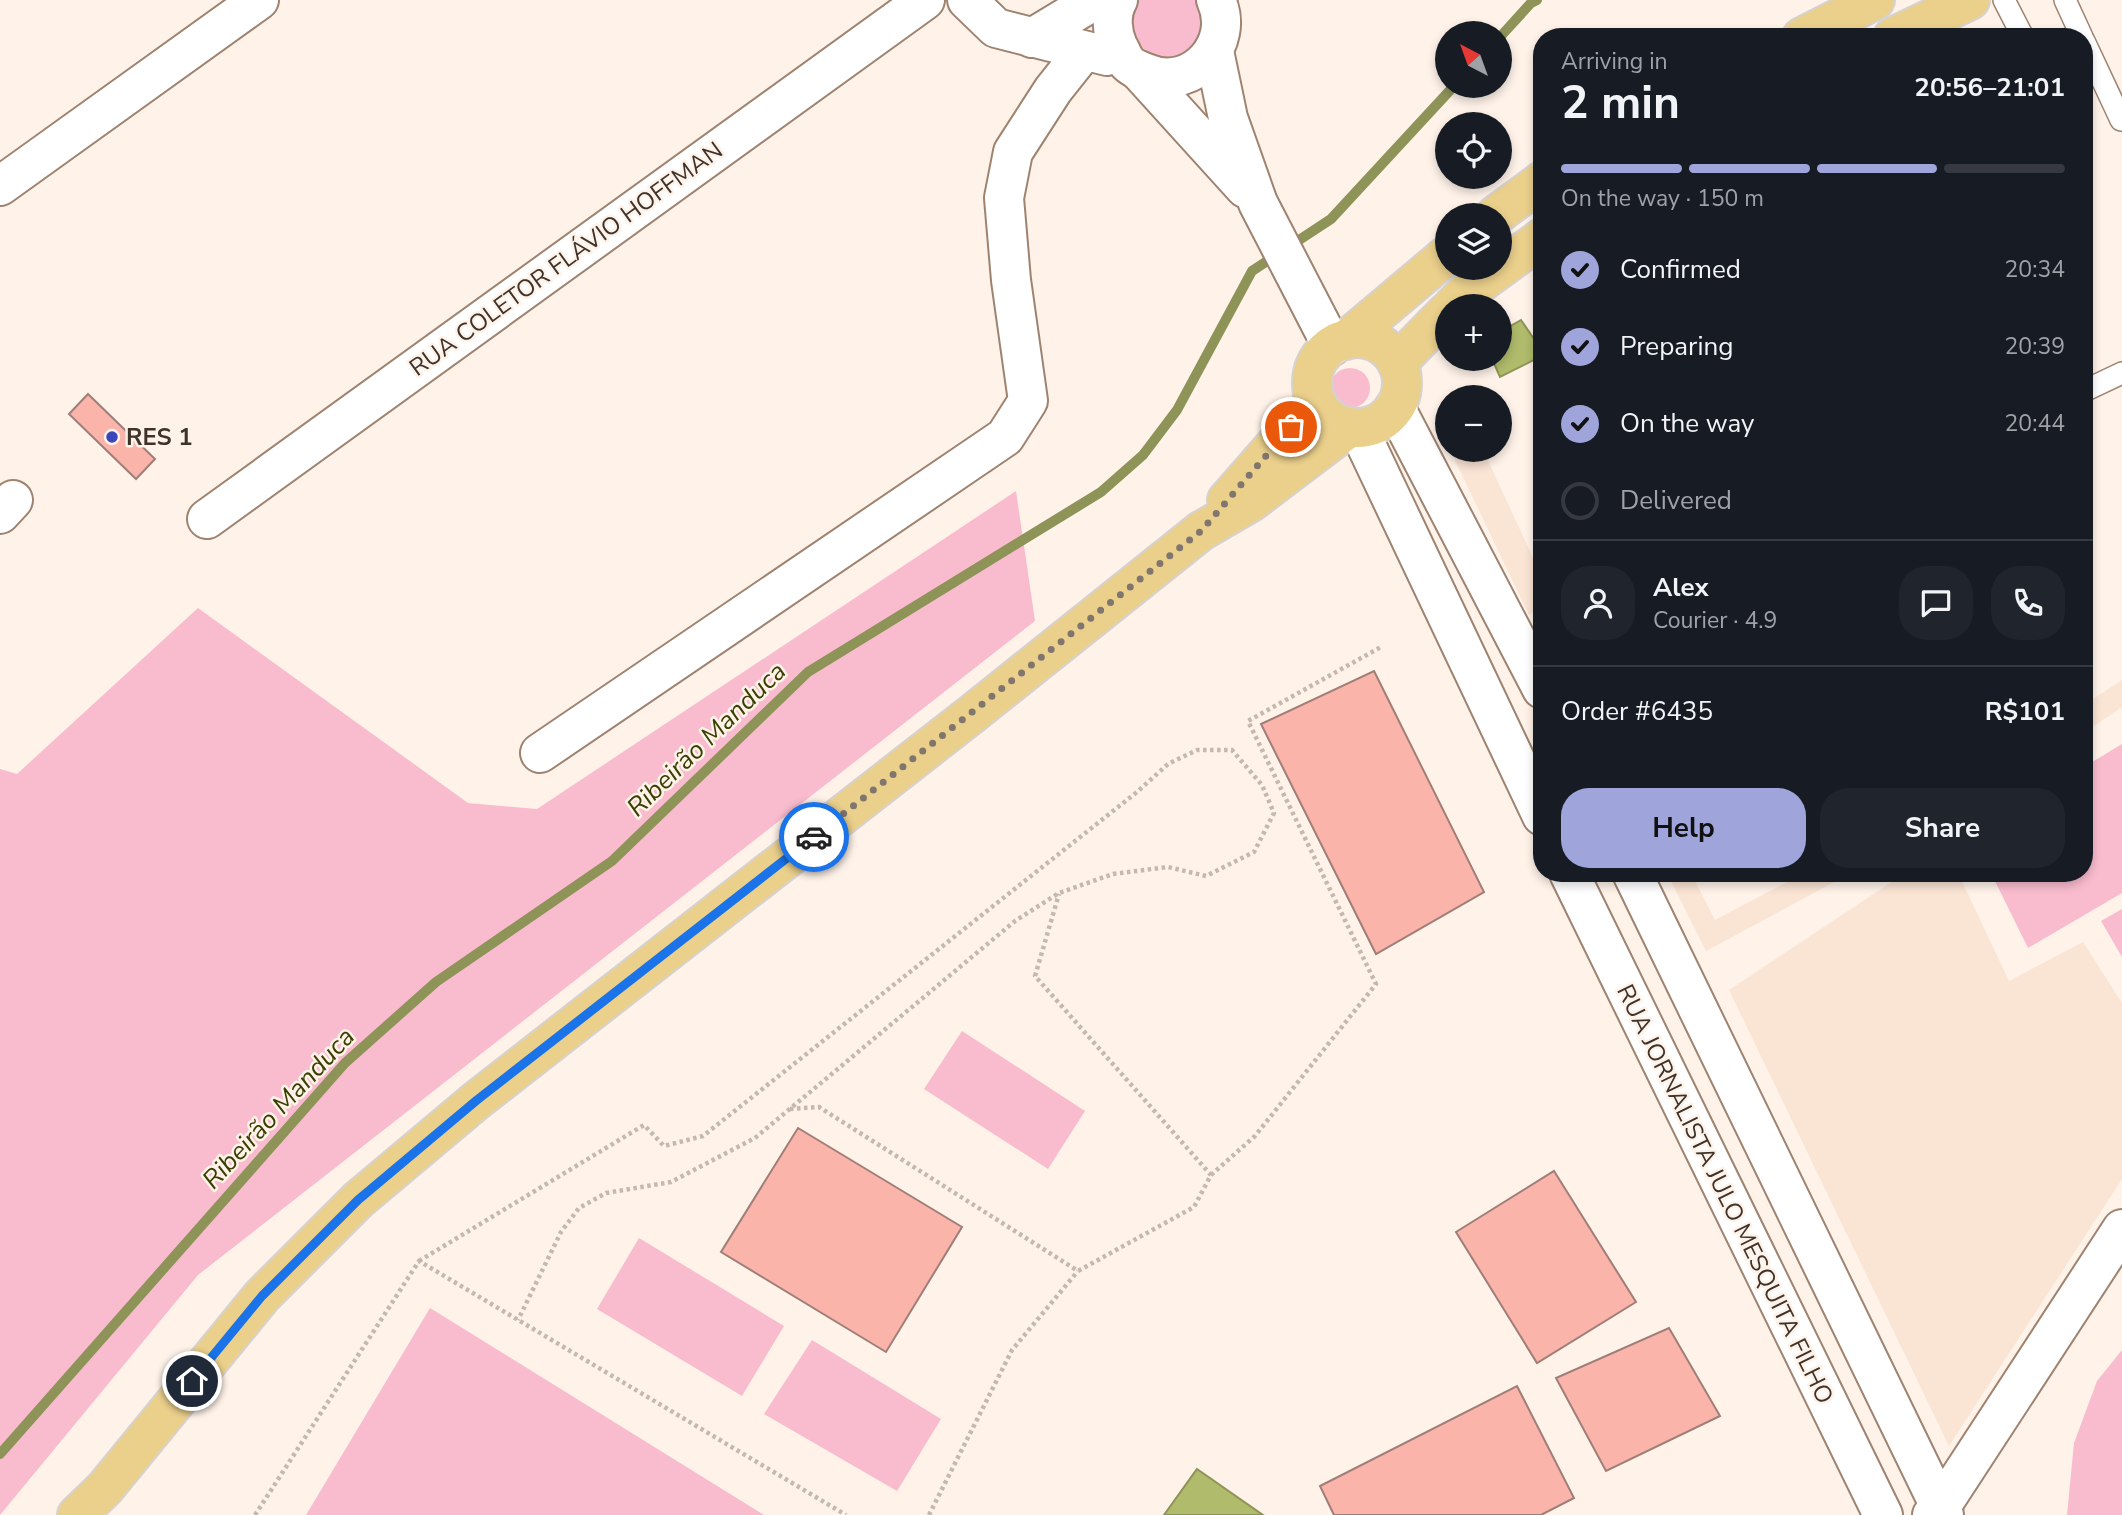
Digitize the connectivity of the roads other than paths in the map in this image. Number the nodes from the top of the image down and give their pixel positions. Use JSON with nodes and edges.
{"nodes":[{"id":1,"x":260,"y":0,"type":"edge"},
{"id":2,"x":925,"y":0,"type":"edge"},
{"id":3,"x":967,"y":0,"type":"edge"},
{"id":4,"x":1095,"y":0,"type":"edge"},
{"id":5,"x":1118,"y":0,"type":"edge"},
{"id":6,"x":1216,"y":0,"type":"edge"},
{"id":7,"x":1875,"y":0,"type":"edge"},
{"id":8,"x":1970,"y":0,"type":"edge"},
{"id":9,"x":2004,"y":0,"type":"edge"},
{"id":10,"x":2065,"y":0,"type":"edge"},
{"id":11,"x":1820,"y":28,"type":"edge"},
{"id":12,"x":1912,"y":28,"type":"edge"},
{"id":13,"x":2018,"y":28,"type":"edge"},
{"id":14,"x":2078,"y":28,"type":"edge"},
{"id":15,"x":1032,"y":38,"type":"junction"},
{"id":16,"x":1084,"y":51,"type":"junction"},
{"id":17,"x":1214,"y":51,"type":"junction"},
{"id":18,"x":2093,"y":60,"type":"edge"},
{"id":19,"x":1132,"y":66,"type":"junction"},
{"id":20,"x":2121,"y":120,"type":"edge"},
{"id":21,"x":0,"y":186,"type":"edge"},
{"id":22,"x":1533,"y":188,"type":"edge"},
{"id":23,"x":1512,"y":203,"type":"edge"},
{"id":24,"x":1261,"y":208,"type":"junction"},
{"id":25,"x":1533,"y":245,"type":"edge"},
{"id":26,"x":1435,"y":265,"type":"edge"},
{"id":27,"x":1466,"y":294,"type":"edge"},
{"id":28,"x":1435,"y":324,"type":"edge"},
{"id":29,"x":1339,"y":343,"type":"junction"},
{"id":30,"x":1397,"y":363,"type":"junction"},
{"id":31,"x":2122,"y":373,"type":"edge"},
{"id":32,"x":2093,"y":387,"type":"edge"},
{"id":33,"x":1315,"y":403,"type":"junction"},
{"id":34,"x":1395,"y":407,"type":"junction"},
{"id":35,"x":1354,"y":428,"type":"junction"},
{"id":36,"x":207,"y":519,"type":"dead end"},
{"id":37,"x":1201,"y":531,"type":"junction"},
{"id":38,"x":1533,"y":671,"type":"edge"},
{"id":39,"x":540,"y":753,"type":"dead end"},
{"id":40,"x":1533,"y":797,"type":"edge"},
{"id":41,"x":1573,"y":882,"type":"edge"},
{"id":42,"x":1636,"y":882,"type":"edge"},
{"id":43,"x":1778,"y":1174,"type":"junction"},
{"id":44,"x":1728,"y":1199,"type":"junction"},
{"id":45,"x":2122,"y":1229,"type":"edge"},
{"id":46,"x":1901,"y":1426,"type":"junction"},
{"id":47,"x":1853,"y":1455,"type":"junction"},
{"id":48,"x":99,"y":1502,"type":"edge"},
{"id":49,"x":1939,"y":1513,"type":"edge"},
{"id":50,"x":77,"y":1515,"type":"edge"},
{"id":51,"x":1883,"y":1515,"type":"edge"}],
"edges":[{"from":1,"to":21,"type":"street"},
{"from":2,"to":36,"type":"street","name":"RUA COLETOR FLÁVIO HOFFMAN"},
{"from":3,"to":15,"type":"street"},
{"from":4,"to":15,"type":"street"},
{"from":5,"to":19,"type":"street"},
{"from":6,"to":17,"type":"street"},
{"from":7,"to":11,"type":"main road"},
{"from":8,"to":12,"type":"main road"},
{"from":9,"to":13,"type":"lane"},
{"from":10,"to":14,"type":"lane"},
{"from":15,"to":16,"type":"street"},
{"from":16,"to":19,"type":"street"},
{"from":16,"to":39,"type":"street"},
{"from":17,"to":19,"type":"street"},
{"from":17,"to":24,"type":"street"},
{"from":18,"to":20,"type":"lane"},
{"from":19,"to":24,"type":"street"},
{"from":22,"to":23,"type":"main road"},
{"from":24,"to":29,"type":"street"},
{"from":25,"to":27,"type":"main road"},
{"from":26,"to":29,"type":"main road"},
{"from":28,"to":30,"type":"main road"},
{"from":29,"to":30,"type":"main road"},
{"from":29,"to":33,"type":"main road"},
{"from":30,"to":34,"type":"main road"},
{"from":31,"to":32,"type":"lane"},
{"from":33,"to":35,"type":"main road"},
{"from":33,"to":37,"type":"main road"},
{"from":34,"to":35,"type":"main road"},
{"from":34,"to":38,"type":"street"},
{"from":35,"to":37,"type":"main road"},
{"from":35,"to":40,"type":"street"},
{"from":37,"to":48,"type":"main road"},
{"from":41,"to":44,"type":"street","name":"RUA JORNALISTA JULO MESQUITA FILHO"},
{"from":42,"to":43,"type":"street"},
{"from":43,"to":44,"type":"street"},
{"from":43,"to":46,"type":"street"},
{"from":44,"to":47,"type":"street","name":"RUA JORNALISTA JULO MESQUITA FILHO"},
{"from":45,"to":49,"type":"street"},
{"from":46,"to":47,"type":"street"},
{"from":46,"to":49,"type":"street"},
{"from":47,"to":51,"type":"street","name":"RUA JORNALISTA JULO MESQUITA FILHO"},
{"from":48,"to":50,"type":"main road"}]}
